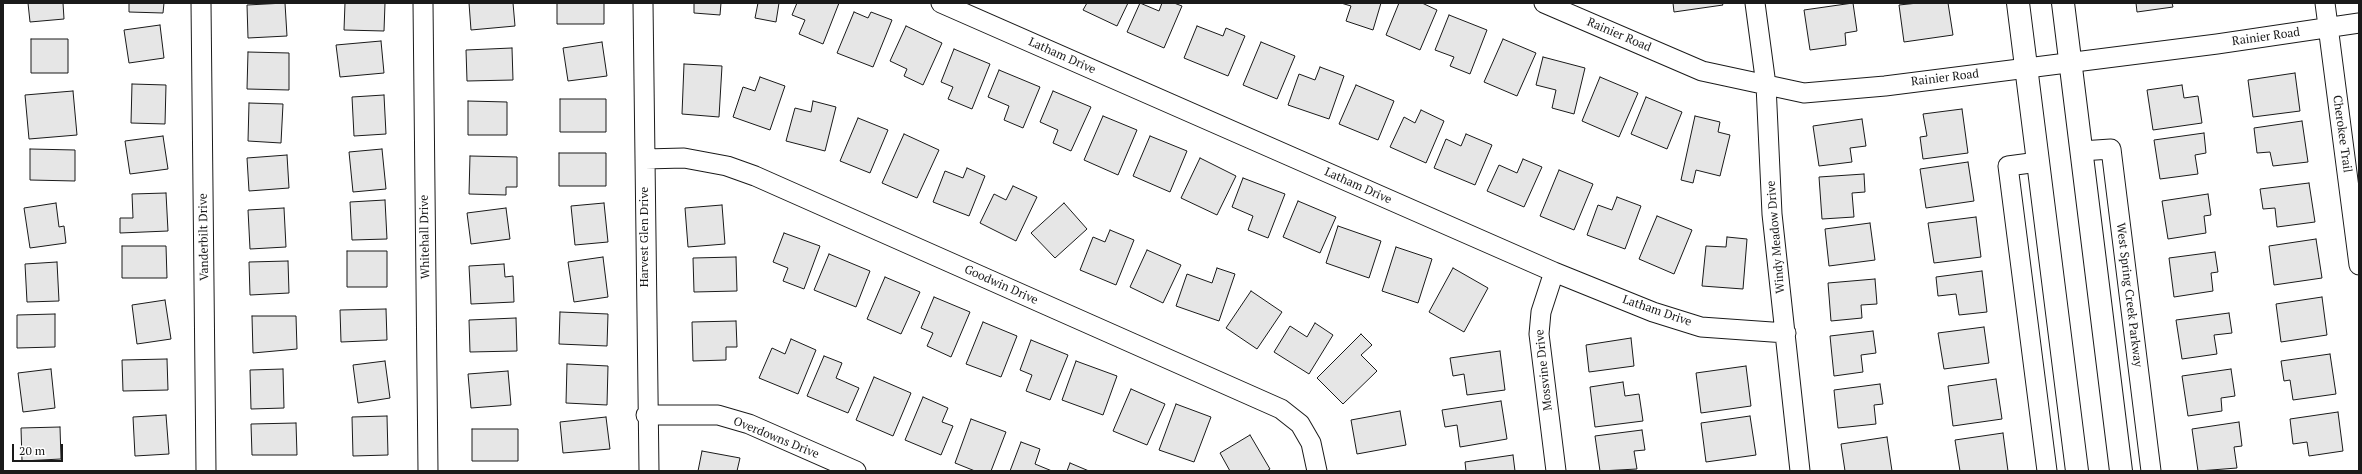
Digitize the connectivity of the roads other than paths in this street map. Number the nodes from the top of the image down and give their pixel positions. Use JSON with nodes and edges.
{"nodes":[{"id":1,"x":201,"y":3,"type":"edge"},
{"id":2,"x":422,"y":3,"type":"edge"},
{"id":3,"x":643,"y":3,"type":"edge"},
{"id":4,"x":941,"y":3,"type":"edge"},
{"id":5,"x":1544,"y":3,"type":"edge"},
{"id":6,"x":1755,"y":3,"type":"edge"},
{"id":7,"x":2018,"y":3,"type":"edge"},
{"id":8,"x":2063,"y":3,"type":"edge"},
{"id":9,"x":2325,"y":3,"type":"edge"},
{"id":10,"x":2359,"y":23,"type":"edge"},
{"id":11,"x":2328,"y":28,"type":"junction"},
{"id":12,"x":2070,"y":62,"type":"junction"},
{"id":13,"x":2027,"y":68,"type":"junction"},
{"id":14,"x":1766,"y":85,"type":"junction"},
{"id":15,"x":2081,"y":151,"type":"junction"},
{"id":16,"x":645,"y":158,"type":"junction"},
{"id":17,"x":2038,"y":162,"type":"junction"},
{"id":18,"x":2359,"y":265,"type":"edge"},
{"id":19,"x":1554,"y":272,"type":"junction"},
{"id":20,"x":1786,"y":333,"type":"junction"},
{"id":21,"x":646,"y":415,"type":"junction"},
{"id":22,"x":206,"y":471,"type":"edge"},
{"id":23,"x":428,"y":471,"type":"edge"},
{"id":24,"x":648,"y":471,"type":"edge"},
{"id":25,"x":856,"y":471,"type":"edge"},
{"id":26,"x":1317,"y":471,"type":"edge"},
{"id":27,"x":1556,"y":471,"type":"edge"},
{"id":28,"x":1800,"y":471,"type":"edge"},
{"id":29,"x":2047,"y":471,"type":"edge"},
{"id":30,"x":2077,"y":471,"type":"edge"},
{"id":31,"x":2121,"y":471,"type":"edge"},
{"id":32,"x":2152,"y":471,"type":"edge"}],
"edges":[{"from":1,"to":22,"type":"street","name":"Vanderbilt Drive"},
{"from":2,"to":23,"type":"street","name":"Whitehall Drive"},
{"from":3,"to":16,"type":"street","name":"Harvest Glen Drive"},
{"from":4,"to":19,"type":"street","name":"Latham Drive"},
{"from":5,"to":14,"type":"street","name":"Rainier Road"},
{"from":6,"to":14,"type":"street","name":"Windy Meadow Drive"},
{"from":7,"to":13,"type":"main road"},
{"from":8,"to":12,"type":"main road"},
{"from":9,"to":11,"type":"street","name":"Cherokee Trail"},
{"from":10,"to":11,"type":"street","name":"Rainier Road"},
{"from":11,"to":12,"type":"street","name":"Rainier Road"},
{"from":11,"to":18,"type":"street","name":"Cherokee Trail"},
{"from":12,"to":13,"type":"street","name":"Rainier Road"},
{"from":12,"to":15,"type":"main road"},
{"from":13,"to":14,"type":"street","name":"Rainier Road"},
{"from":13,"to":17,"type":"main road"},
{"from":14,"to":20,"type":"street","name":"Windy Meadow Drive"},
{"from":15,"to":31,"type":"main road"},
{"from":15,"to":32,"type":"street","name":"West Spring Creek Parkway"},
{"from":16,"to":21,"type":"street","name":"Harvest Glen Drive"},
{"from":16,"to":26,"type":"street","name":"Goodwin Drive"},
{"from":17,"to":29,"type":"street"},
{"from":17,"to":30,"type":"main road"},
{"from":19,"to":20,"type":"street","name":"Latham Drive"},
{"from":19,"to":27,"type":"street","name":"Mossvine Drive"},
{"from":20,"to":28,"type":"street","name":"Windy Meadow Drive"},
{"from":21,"to":24,"type":"street","name":"Harvest Glen Drive"},
{"from":21,"to":25,"type":"street","name":"Overdowns Drive"}]}
